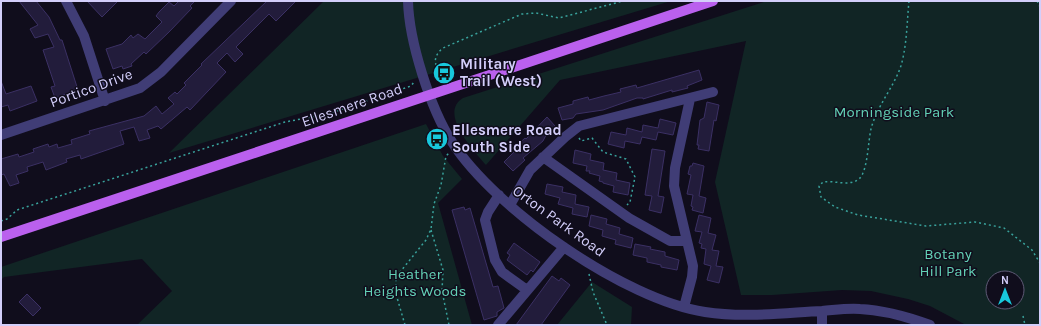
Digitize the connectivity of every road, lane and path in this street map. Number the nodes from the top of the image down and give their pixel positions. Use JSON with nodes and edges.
{"nodes":[{"id":1,"x":66,"y":1,"type":"edge"},
{"id":2,"x":231,"y":1,"type":"edge"},
{"id":3,"x":408,"y":1,"type":"edge"},
{"id":4,"x":623,"y":1,"type":"edge"},
{"id":5,"x":713,"y":1,"type":"edge"},
{"id":6,"x":910,"y":1,"type":"edge"},
{"id":7,"x":1037,"y":1,"type":"edge"},
{"id":8,"x":1040,"y":7,"type":"edge"},
{"id":9,"x":442,"y":73,"type":"dead end"},
{"id":10,"x":414,"y":82,"type":"dead end"},
{"id":11,"x":713,"y":92,"type":"dead end"},
{"id":12,"x":430,"y":94,"type":"junction"},
{"id":13,"x":690,"y":99,"type":"junction"},
{"id":14,"x":105,"y":102,"type":"junction"},
{"id":15,"x":574,"y":130,"type":"junction"},
{"id":16,"x":1,"y":135,"type":"edge"},
{"id":17,"x":456,"y":147,"type":"junction"},
{"id":18,"x":543,"y":157,"type":"junction"},
{"id":19,"x":499,"y":195,"type":"junction"},
{"id":20,"x":510,"y":205,"type":"junction"},
{"id":21,"x":621,"y":213,"type":"junction"},
{"id":22,"x":1,"y":221,"type":"edge"},
{"id":23,"x":430,"y":229,"type":"junction"},
{"id":24,"x":1,"y":237,"type":"edge"},
{"id":25,"x":686,"y":241,"type":"junction"},
{"id":26,"x":564,"y":247,"type":"junction"},
{"id":27,"x":585,"y":260,"type":"junction"},
{"id":28,"x":1040,"y":263,"type":"edge"},
{"id":29,"x":527,"y":290,"type":"junction"},
{"id":30,"x":684,"y":307,"type":"junction"},
{"id":31,"x":822,"y":310,"type":"junction"},
{"id":32,"x":1023,"y":316,"type":"dead end"},
{"id":33,"x":405,"y":325,"type":"edge"},
{"id":34,"x":449,"y":325,"type":"edge"},
{"id":35,"x":498,"y":325,"type":"edge"},
{"id":36,"x":607,"y":325,"type":"edge"},
{"id":37,"x":822,"y":325,"type":"edge"},
{"id":38,"x":930,"y":325,"type":"edge"},
{"id":39,"x":1025,"y":325,"type":"edge"}],
"edges":[{"from":1,"to":14,"type":"street"},
{"from":2,"to":14,"type":"street","name":"Portico Drive"},
{"from":3,"to":12,"type":"street","name":"Orton Park Road"},
{"from":4,"to":9,"type":"path"},
{"from":5,"to":12,"type":"main road","name":"Ellesmere Road"},
{"from":6,"to":28,"type":"path"},
{"from":7,"to":8,"type":"path"},
{"from":10,"to":22,"type":"path"},
{"from":11,"to":13,"type":"street"},
{"from":12,"to":17,"type":"street","name":"Orton Park Road"},
{"from":12,"to":24,"type":"main road","name":"Ellesmere Road"},
{"from":13,"to":15,"type":"street"},
{"from":13,"to":25,"type":"street"},
{"from":14,"to":16,"type":"street","name":"Portico Drive"},
{"from":15,"to":18,"type":"street"},
{"from":15,"to":21,"type":"path"},
{"from":17,"to":19,"type":"street","name":"Orton Park Road"},
{"from":17,"to":23,"type":"path"},
{"from":18,"to":20,"type":"street"},
{"from":18,"to":21,"type":"street"},
{"from":19,"to":20,"type":"street","name":"Orton Park Road"},
{"from":19,"to":29,"type":"street"},
{"from":20,"to":26,"type":"street","name":"Orton Park Road"},
{"from":21,"to":25,"type":"street"},
{"from":23,"to":33,"type":"path"},
{"from":23,"to":34,"type":"path"},
{"from":25,"to":30,"type":"street"},
{"from":26,"to":27,"type":"street","name":"Orton Park Road"},
{"from":26,"to":29,"type":"street"},
{"from":27,"to":30,"type":"street","name":"Orton Park Road"},
{"from":27,"to":36,"type":"path"},
{"from":29,"to":35,"type":"street"},
{"from":30,"to":31,"type":"street","name":"Orton Park Road"},
{"from":31,"to":37,"type":"street"},
{"from":31,"to":38,"type":"street","name":"Orton Park Road"},
{"from":32,"to":39,"type":"path"}]}
